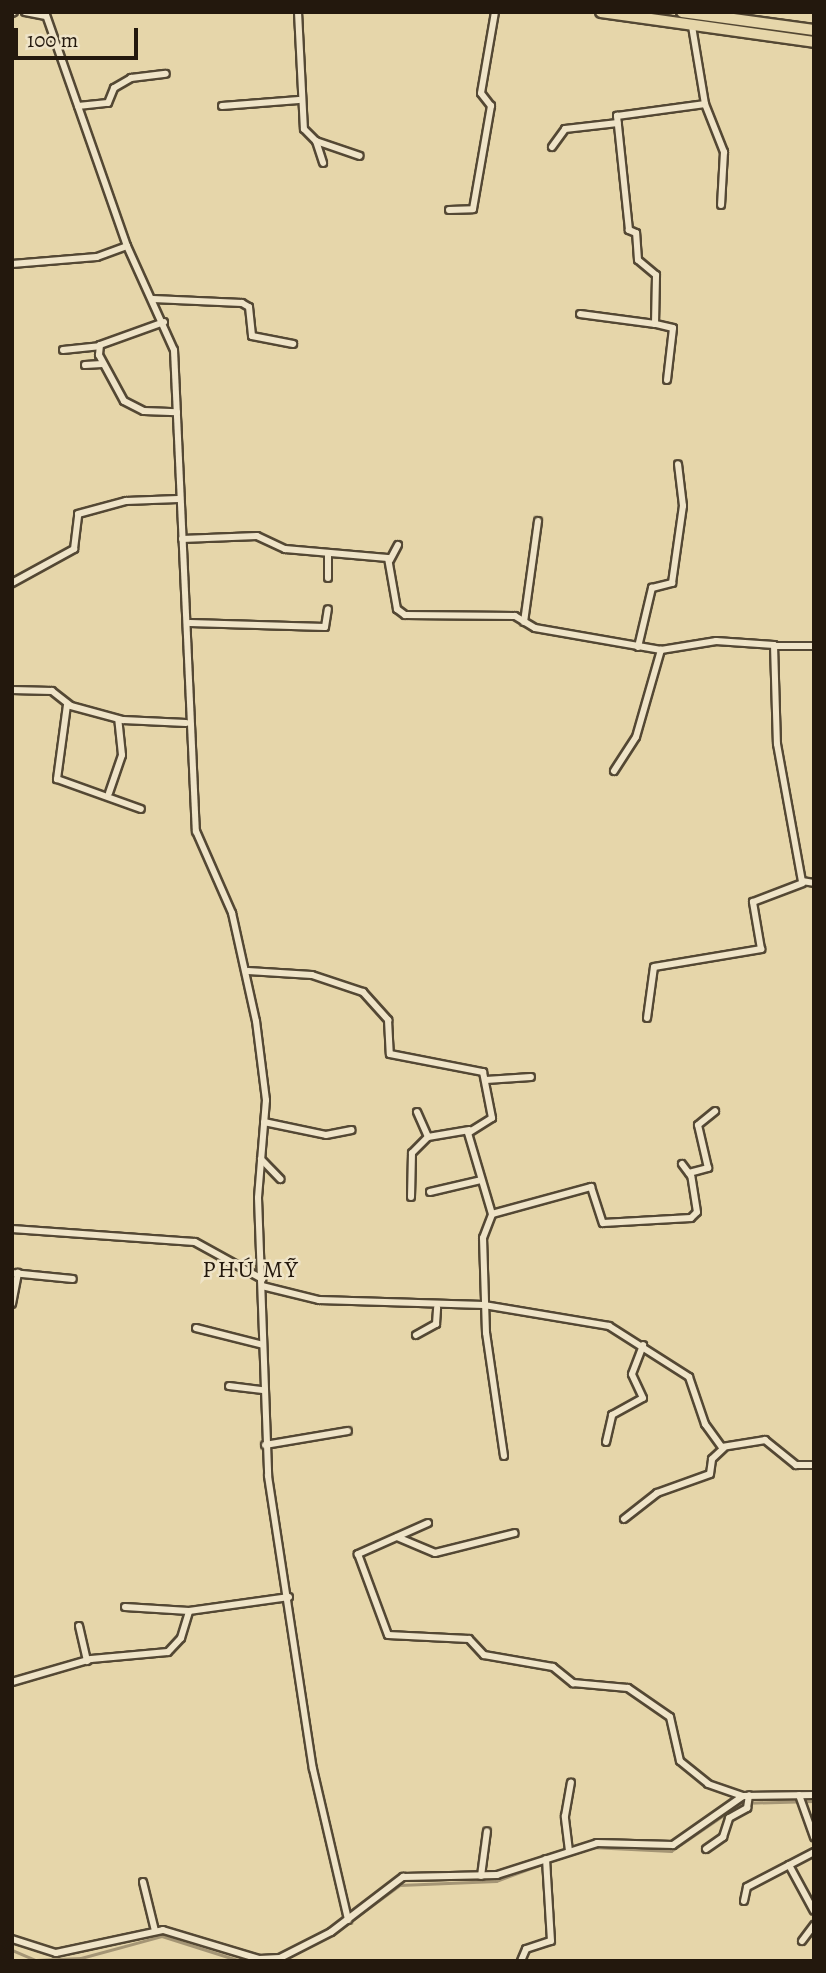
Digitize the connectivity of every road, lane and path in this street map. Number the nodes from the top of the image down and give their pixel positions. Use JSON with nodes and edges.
{"nodes":[{"id":1,"x":25,"y":12,"type":"edge"},
{"id":2,"x":298,"y":12,"type":"edge"},
{"id":3,"x":495,"y":12,"type":"edge"},
{"id":4,"x":601,"y":12,"type":"edge"},
{"id":5,"x":682,"y":12,"type":"edge"},
{"id":6,"x":724,"y":12,"type":"edge"},
{"id":7,"x":45,"y":14,"type":"edge"},
{"id":8,"x":752,"y":22,"type":"junction"},
{"id":9,"x":692,"y":26,"type":"junction"},
{"id":10,"x":814,"y":30,"type":"edge"},
{"id":11,"x":814,"y":42,"type":"edge"},
{"id":12,"x":166,"y":75,"type":"dead end"},
{"id":13,"x":299,"y":100,"type":"junction"},
{"id":14,"x":705,"y":104,"type":"junction"},
{"id":15,"x":78,"y":106,"type":"junction"},
{"id":16,"x":222,"y":106,"type":"dead end"},
{"id":17,"x":618,"y":123,"type":"junction"},
{"id":18,"x":316,"y":141,"type":"junction"},
{"id":19,"x":552,"y":147,"type":"dead end"},
{"id":20,"x":360,"y":156,"type":"dead end"},
{"id":21,"x":323,"y":163,"type":"dead end"},
{"id":22,"x":721,"y":205,"type":"dead end"},
{"id":23,"x":449,"y":210,"type":"dead end"},
{"id":24,"x":127,"y":246,"type":"junction"},
{"id":25,"x":12,"y":264,"type":"edge"},
{"id":26,"x":153,"y":299,"type":"junction"},
{"id":27,"x":580,"y":314,"type":"dead end"},
{"id":28,"x":164,"y":322,"type":"junction"},
{"id":29,"x":655,"y":324,"type":"junction"},
{"id":30,"x":293,"y":344,"type":"dead end"},
{"id":31,"x":99,"y":346,"type":"junction"},
{"id":32,"x":63,"y":350,"type":"dead end"},
{"id":33,"x":102,"y":364,"type":"junction"},
{"id":34,"x":85,"y":365,"type":"dead end"},
{"id":35,"x":667,"y":380,"type":"dead end"},
{"id":36,"x":177,"y":412,"type":"junction"},
{"id":37,"x":678,"y":464,"type":"dead end"},
{"id":38,"x":178,"y":499,"type":"junction"},
{"id":39,"x":538,"y":521,"type":"dead end"},
{"id":40,"x":182,"y":539,"type":"junction"},
{"id":41,"x":398,"y":545,"type":"dead end"},
{"id":42,"x":328,"y":554,"type":"junction"},
{"id":43,"x":390,"y":560,"type":"junction"},
{"id":44,"x":328,"y":578,"type":"dead end"},
{"id":45,"x":12,"y":583,"type":"edge"},
{"id":46,"x":327,"y":609,"type":"dead end"},
{"id":47,"x":190,"y":622,"type":"junction"},
{"id":48,"x":524,"y":622,"type":"junction"},
{"id":49,"x":776,"y":646,"type":"junction"},
{"id":50,"x":814,"y":646,"type":"edge"},
{"id":51,"x":638,"y":647,"type":"junction"},
{"id":52,"x":661,"y":650,"type":"junction"},
{"id":53,"x":12,"y":690,"type":"edge"},
{"id":54,"x":68,"y":705,"type":"junction"},
{"id":55,"x":118,"y":719,"type":"junction"},
{"id":56,"x":186,"y":723,"type":"junction"},
{"id":57,"x":614,"y":771,"type":"dead end"},
{"id":58,"x":109,"y":793,"type":"junction"},
{"id":59,"x":141,"y":809,"type":"dead end"},
{"id":60,"x":803,"y":883,"type":"junction"},
{"id":61,"x":814,"y":883,"type":"edge"},
{"id":62,"x":248,"y":971,"type":"junction"},
{"id":63,"x":647,"y":1018,"type":"dead end"},
{"id":64,"x":531,"y":1077,"type":"dead end"},
{"id":65,"x":486,"y":1080,"type":"junction"},
{"id":66,"x":715,"y":1111,"type":"dead end"},
{"id":67,"x":417,"y":1112,"type":"dead end"},
{"id":68,"x":264,"y":1122,"type":"junction"},
{"id":69,"x":352,"y":1130,"type":"dead end"},
{"id":70,"x":469,"y":1130,"type":"junction"},
{"id":71,"x":428,"y":1137,"type":"junction"},
{"id":72,"x":261,"y":1159,"type":"junction"},
{"id":73,"x":682,"y":1164,"type":"dead end"},
{"id":74,"x":689,"y":1173,"type":"junction"},
{"id":75,"x":280,"y":1179,"type":"dead end"},
{"id":76,"x":481,"y":1180,"type":"junction"},
{"id":77,"x":430,"y":1192,"type":"dead end"},
{"id":78,"x":411,"y":1197,"type":"dead end"},
{"id":79,"x":492,"y":1214,"type":"junction"},
{"id":80,"x":12,"y":1229,"type":"edge"},
{"id":81,"x":15,"y":1273,"type":"edge"},
{"id":82,"x":74,"y":1279,"type":"dead end"},
{"id":83,"x":262,"y":1283,"type":"junction"},
{"id":84,"x":12,"y":1304,"type":"edge"},
{"id":85,"x":484,"y":1305,"type":"junction"},
{"id":86,"x":437,"y":1308,"type":"junction"},
{"id":87,"x":196,"y":1328,"type":"dead end"},
{"id":88,"x":416,"y":1335,"type":"dead end"},
{"id":89,"x":263,"y":1345,"type":"junction"},
{"id":90,"x":643,"y":1345,"type":"junction"},
{"id":91,"x":229,"y":1386,"type":"dead end"},
{"id":92,"x":263,"y":1390,"type":"junction"},
{"id":93,"x":348,"y":1431,"type":"dead end"},
{"id":94,"x":606,"y":1442,"type":"dead end"},
{"id":95,"x":265,"y":1445,"type":"junction"},
{"id":96,"x":724,"y":1448,"type":"junction"},
{"id":97,"x":504,"y":1456,"type":"dead end"},
{"id":98,"x":814,"y":1465,"type":"edge"},
{"id":99,"x":624,"y":1519,"type":"dead end"},
{"id":100,"x":428,"y":1523,"type":"dead end"},
{"id":101,"x":516,"y":1533,"type":"dead end"},
{"id":102,"x":395,"y":1536,"type":"junction"},
{"id":103,"x":289,"y":1597,"type":"junction"},
{"id":104,"x":125,"y":1606,"type":"dead end"},
{"id":105,"x":189,"y":1611,"type":"junction"},
{"id":106,"x":79,"y":1626,"type":"dead end"},
{"id":107,"x":87,"y":1661,"type":"junction"},
{"id":108,"x":12,"y":1682,"type":"edge"},
{"id":109,"x":571,"y":1783,"type":"dead end"},
{"id":110,"x":814,"y":1794,"type":"edge"},
{"id":111,"x":799,"y":1795,"type":"junction"},
{"id":112,"x":748,"y":1798,"type":"junction"},
{"id":113,"x":487,"y":1831,"type":"dead end"},
{"id":114,"x":814,"y":1837,"type":"edge"},
{"id":115,"x":706,"y":1849,"type":"dead end"},
{"id":116,"x":569,"y":1851,"type":"junction"},
{"id":117,"x":814,"y":1852,"type":"edge"},
{"id":118,"x":547,"y":1864,"type":"junction"},
{"id":119,"x":789,"y":1865,"type":"junction"},
{"id":120,"x":481,"y":1876,"type":"junction"},
{"id":121,"x":143,"y":1882,"type":"dead end"},
{"id":122,"x":744,"y":1901,"type":"dead end"},
{"id":123,"x":814,"y":1911,"type":"edge"},
{"id":124,"x":348,"y":1920,"type":"junction"},
{"id":125,"x":814,"y":1925,"type":"edge"},
{"id":126,"x":155,"y":1931,"type":"junction"},
{"id":127,"x":12,"y":1939,"type":"edge"},
{"id":128,"x":802,"y":1941,"type":"dead end"},
{"id":129,"x":522,"y":1961,"type":"edge"}],
"edges":[{"from":1,"to":7,"type":"street"},
{"from":2,"to":13,"type":"street"},
{"from":3,"to":23,"type":"street"},
{"from":4,"to":9,"type":"highway"},
{"from":5,"to":8,"type":"highway"},
{"from":6,"to":8,"type":"highway"},
{"from":7,"to":15,"type":"street"},
{"from":8,"to":10,"type":"highway"},
{"from":9,"to":11,"type":"highway"},
{"from":9,"to":14,"type":"street"},
{"from":12,"to":15,"type":"street"},
{"from":13,"to":16,"type":"street"},
{"from":13,"to":18,"type":"street"},
{"from":14,"to":17,"type":"street"},
{"from":14,"to":22,"type":"street"},
{"from":15,"to":24,"type":"street"},
{"from":17,"to":19,"type":"street"},
{"from":17,"to":29,"type":"street"},
{"from":18,"to":20,"type":"street"},
{"from":18,"to":21,"type":"street"},
{"from":24,"to":25,"type":"street"},
{"from":24,"to":26,"type":"street"},
{"from":26,"to":28,"type":"street"},
{"from":26,"to":30,"type":"street"},
{"from":27,"to":29,"type":"street"},
{"from":28,"to":31,"type":"street"},
{"from":28,"to":36,"type":"street"},
{"from":29,"to":35,"type":"street"},
{"from":31,"to":32,"type":"street"},
{"from":31,"to":33,"type":"street"},
{"from":33,"to":34,"type":"street"},
{"from":33,"to":36,"type":"street"},
{"from":36,"to":38,"type":"street"},
{"from":37,"to":51,"type":"street"},
{"from":38,"to":40,"type":"street"},
{"from":38,"to":45,"type":"street"},
{"from":39,"to":48,"type":"street"},
{"from":40,"to":42,"type":"street"},
{"from":40,"to":47,"type":"street"},
{"from":41,"to":43,"type":"street"},
{"from":42,"to":43,"type":"street"},
{"from":42,"to":44,"type":"street"},
{"from":43,"to":48,"type":"street"},
{"from":46,"to":47,"type":"street"},
{"from":47,"to":56,"type":"street"},
{"from":48,"to":51,"type":"street"},
{"from":49,"to":50,"type":"street"},
{"from":49,"to":52,"type":"street"},
{"from":49,"to":60,"type":"street"},
{"from":51,"to":52,"type":"street"},
{"from":52,"to":57,"type":"street"},
{"from":53,"to":54,"type":"street"},
{"from":54,"to":55,"type":"street"},
{"from":54,"to":58,"type":"street"},
{"from":55,"to":56,"type":"street"},
{"from":55,"to":58,"type":"street"},
{"from":56,"to":62,"type":"street"},
{"from":58,"to":59,"type":"street"},
{"from":60,"to":61,"type":"street"},
{"from":60,"to":63,"type":"street"},
{"from":62,"to":65,"type":"street"},
{"from":62,"to":68,"type":"street"},
{"from":64,"to":65,"type":"street"},
{"from":65,"to":70,"type":"street"},
{"from":66,"to":74,"type":"street"},
{"from":67,"to":71,"type":"street"},
{"from":68,"to":69,"type":"street"},
{"from":68,"to":72,"type":"street"},
{"from":70,"to":71,"type":"street"},
{"from":70,"to":76,"type":"street"},
{"from":71,"to":78,"type":"street"},
{"from":72,"to":75,"type":"street"},
{"from":72,"to":83,"type":"street"},
{"from":73,"to":74,"type":"street"},
{"from":74,"to":79,"type":"street"},
{"from":76,"to":77,"type":"street"},
{"from":76,"to":79,"type":"street"},
{"from":79,"to":85,"type":"street"},
{"from":80,"to":83,"type":"street"},
{"from":81,"to":82,"type":"street"},
{"from":81,"to":84,"type":"street"},
{"from":83,"to":86,"type":"street"},
{"from":83,"to":89,"type":"street"},
{"from":85,"to":86,"type":"street"},
{"from":85,"to":90,"type":"street"},
{"from":85,"to":97,"type":"street"},
{"from":86,"to":88,"type":"street"},
{"from":87,"to":89,"type":"street"},
{"from":89,"to":92,"type":"street"},
{"from":90,"to":94,"type":"street"},
{"from":90,"to":96,"type":"street"},
{"from":91,"to":92,"type":"street"},
{"from":92,"to":95,"type":"street"},
{"from":93,"to":95,"type":"street"},
{"from":95,"to":103,"type":"street"},
{"from":96,"to":98,"type":"street"},
{"from":96,"to":99,"type":"street"},
{"from":100,"to":102,"type":"street"},
{"from":101,"to":102,"type":"street"},
{"from":102,"to":112,"type":"street"},
{"from":103,"to":105,"type":"street"},
{"from":103,"to":124,"type":"street"},
{"from":104,"to":105,"type":"street"},
{"from":105,"to":107,"type":"street"},
{"from":106,"to":107,"type":"street"},
{"from":107,"to":108,"type":"street"},
{"from":109,"to":116,"type":"street"},
{"from":110,"to":111,"type":"street"},
{"from":111,"to":112,"type":"street"},
{"from":111,"to":114,"type":"street"},
{"from":112,"to":115,"type":"street"},
{"from":112,"to":116,"type":"street"},
{"from":113,"to":120,"type":"street"},
{"from":116,"to":118,"type":"street"},
{"from":117,"to":119,"type":"street"},
{"from":118,"to":120,"type":"street"},
{"from":118,"to":129,"type":"street"},
{"from":119,"to":122,"type":"street"},
{"from":119,"to":123,"type":"street"},
{"from":120,"to":124,"type":"street"},
{"from":121,"to":126,"type":"street"},
{"from":124,"to":126,"type":"street"},
{"from":125,"to":128,"type":"street"},
{"from":126,"to":127,"type":"street"}]}
